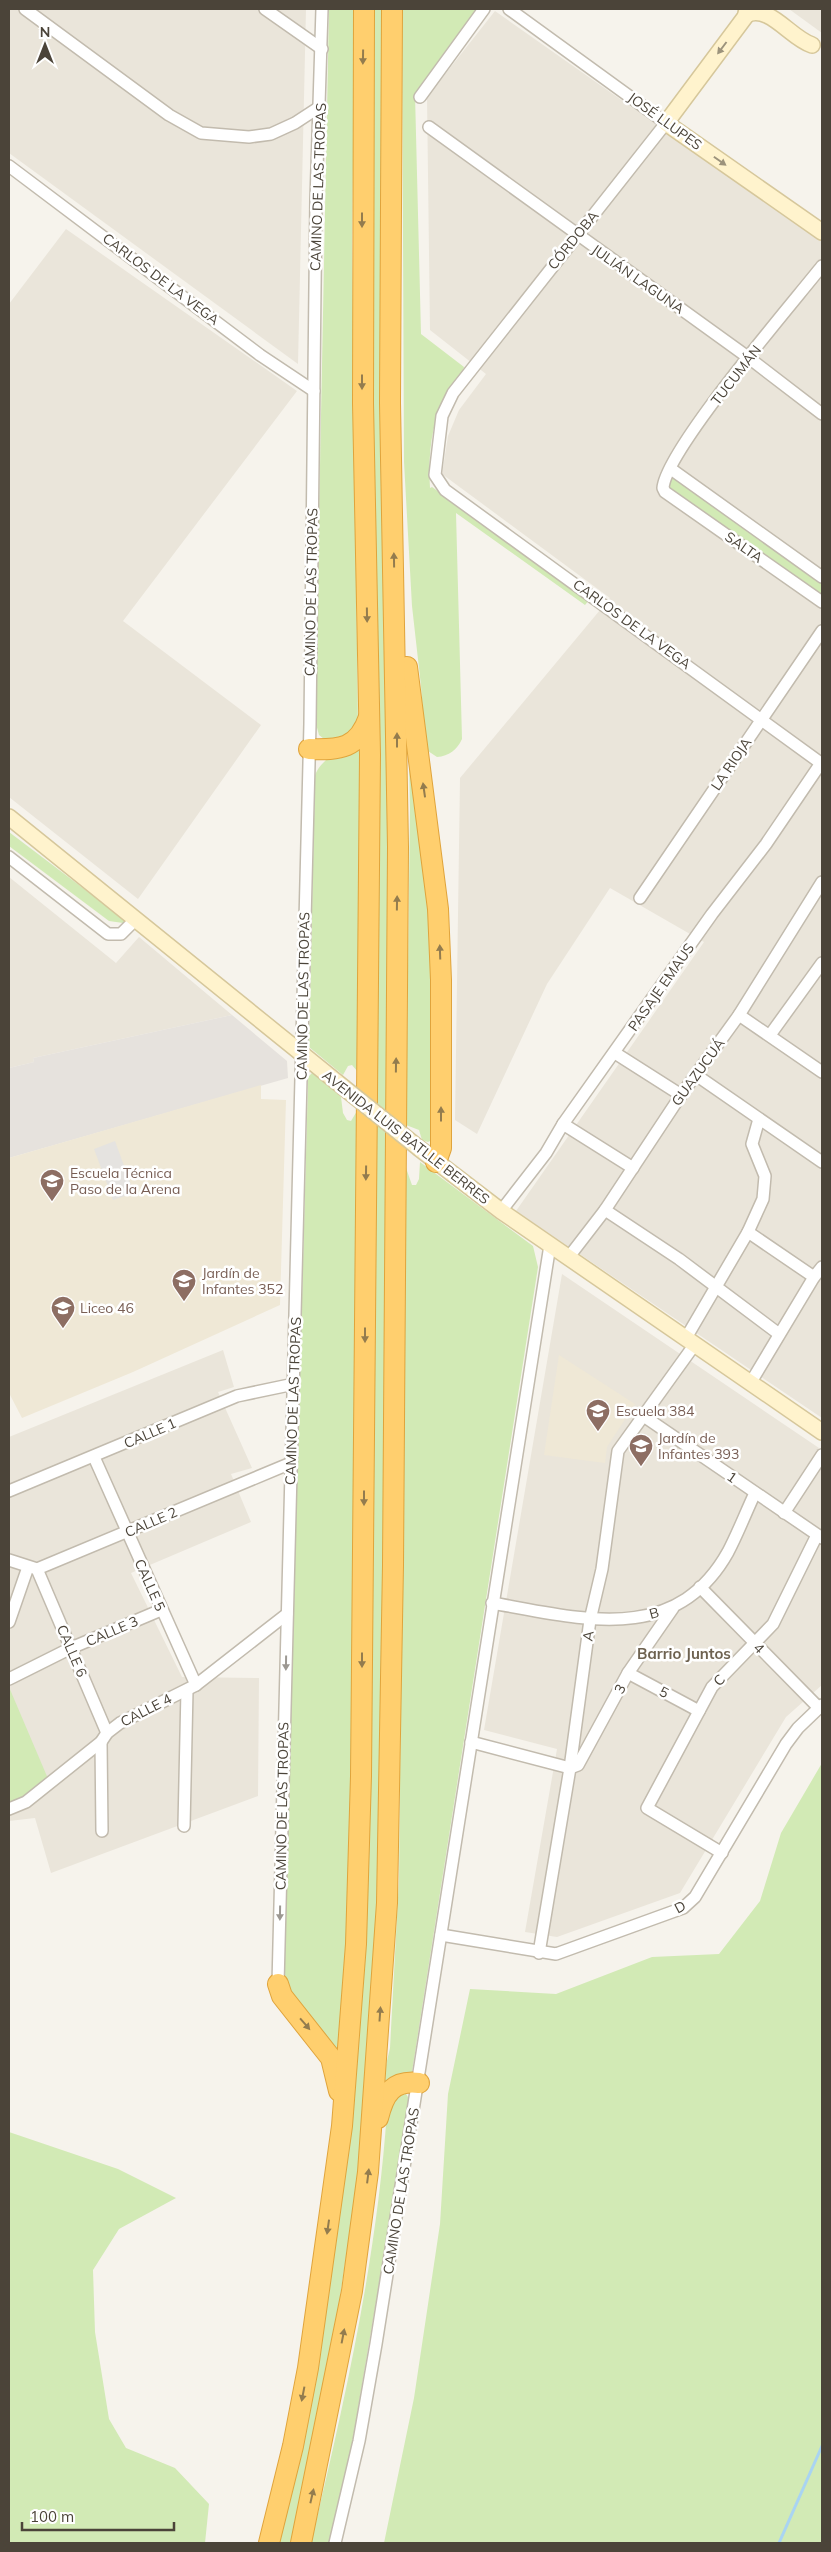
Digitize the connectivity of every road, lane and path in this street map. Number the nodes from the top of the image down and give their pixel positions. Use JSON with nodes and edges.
{"nodes":[{"id":1,"x":25,"y":9,"type":"edge"},
{"id":2,"x":265,"y":9,"type":"edge"},
{"id":3,"x":322,"y":9,"type":"edge"},
{"id":4,"x":364,"y":9,"type":"edge"},
{"id":5,"x":392,"y":9,"type":"edge"},
{"id":6,"x":484,"y":9,"type":"edge"},
{"id":7,"x":509,"y":9,"type":"edge"},
{"id":8,"x":768,"y":9,"type":"edge"},
{"id":9,"x":747,"y":11,"type":"edge"},
{"id":10,"x":817,"y":49,"type":"edge"},
{"id":11,"x":322,"y":50,"type":"junction"},
{"id":12,"x":420,"y":97,"type":"dead end"},
{"id":13,"x":320,"y":106,"type":"junction"},
{"id":14,"x":666,"y":123,"type":"junction"},
{"id":15,"x":429,"y":127,"type":"dead end"},
{"id":16,"x":9,"y":166,"type":"edge"},
{"id":17,"x":822,"y":232,"type":"edge"},
{"id":18,"x":577,"y":236,"type":"junction"},
{"id":19,"x":822,"y":266,"type":"edge"},
{"id":20,"x":749,"y":358,"type":"junction"},
{"id":21,"x":314,"y":392,"type":"junction"},
{"id":22,"x":822,"y":414,"type":"edge"},
{"id":23,"x":670,"y":469,"type":"junction"},
{"id":24,"x":441,"y":485,"type":"joint"},
{"id":25,"x":665,"y":492,"type":"joint"},
{"id":26,"x":822,"y":577,"type":"edge"},
{"id":27,"x":395,"y":592,"type":"junction"},
{"id":28,"x":822,"y":602,"type":"edge"},
{"id":29,"x":822,"y":631,"type":"edge"},
{"id":30,"x":370,"y":715,"type":"junction"},
{"id":31,"x":761,"y":719,"type":"junction"},
{"id":32,"x":309,"y":749,"type":"junction"},
{"id":33,"x":822,"y":764,"type":"edge"},
{"id":34,"x":10,"y":821,"type":"edge"},
{"id":35,"x":9,"y":857,"type":"edge"},
{"id":36,"x":822,"y":882,"type":"edge"},
{"id":37,"x":640,"y":898,"type":"dead end"},
{"id":38,"x":136,"y":919,"type":"junction"},
{"id":39,"x":822,"y":963,"type":"edge"},
{"id":40,"x":739,"y":1015,"type":"junction"},
{"id":41,"x":770,"y":1035,"type":"junction"},
{"id":42,"x":615,"y":1053,"type":"junction"},
{"id":43,"x":302,"y":1054,"type":"junction"},
{"id":44,"x":822,"y":1072,"type":"edge"},
{"id":45,"x":696,"y":1075,"type":"junction"},
{"id":46,"x":681,"y":1095,"type":"junction"},
{"id":47,"x":759,"y":1119,"type":"junction"},
{"id":48,"x":563,"y":1124,"type":"junction"},
{"id":49,"x":436,"y":1162,"type":"junction"},
{"id":50,"x":822,"y":1162,"type":"edge"},
{"id":51,"x":633,"y":1168,"type":"junction"},
{"id":52,"x":605,"y":1210,"type":"junction"},
{"id":53,"x":501,"y":1212,"type":"junction"},
{"id":54,"x":748,"y":1232,"type":"junction"},
{"id":55,"x":550,"y":1245,"type":"junction"},
{"id":56,"x":568,"y":1258,"type":"junction"},
{"id":57,"x":822,"y":1267,"type":"edge"},
{"id":58,"x":814,"y":1277,"type":"junction"},
{"id":59,"x":715,"y":1286,"type":"junction"},
{"id":60,"x":779,"y":1334,"type":"junction"},
{"id":61,"x":690,"y":1341,"type":"junction"},
{"id":62,"x":751,"y":1382,"type":"junction"},
{"id":63,"x":294,"y":1384,"type":"junction"},
{"id":64,"x":642,"y":1415,"type":"junction"},
{"id":65,"x":822,"y":1432,"type":"edge"},
{"id":66,"x":822,"y":1455,"type":"edge"},
{"id":67,"x":94,"y":1457,"type":"junction"},
{"id":68,"x":291,"y":1463,"type":"junction"},
{"id":69,"x":9,"y":1491,"type":"edge"},
{"id":70,"x":755,"y":1493,"type":"junction"},
{"id":71,"x":784,"y":1512,"type":"junction"},
{"id":72,"x":127,"y":1532,"type":"junction"},
{"id":73,"x":820,"y":1537,"type":"edge"},
{"id":74,"x":9,"y":1560,"type":"edge"},
{"id":75,"x":33,"y":1568,"type":"junction"},
{"id":76,"x":700,"y":1587,"type":"junction"},
{"id":77,"x":492,"y":1602,"type":"junction"},
{"id":78,"x":673,"y":1608,"type":"junction"},
{"id":79,"x":161,"y":1610,"type":"junction"},
{"id":80,"x":287,"y":1614,"type":"junction"},
{"id":81,"x":590,"y":1620,"type":"junction"},
{"id":82,"x":9,"y":1622,"type":"edge"},
{"id":83,"x":756,"y":1644,"type":"junction"},
{"id":84,"x":71,"y":1648,"type":"junction"},
{"id":85,"x":628,"y":1674,"type":"junction"},
{"id":86,"x":9,"y":1679,"type":"edge"},
{"id":87,"x":191,"y":1687,"type":"junction"},
{"id":88,"x":821,"y":1706,"type":"edge"},
{"id":89,"x":699,"y":1711,"type":"junction"},
{"id":90,"x":104,"y":1738,"type":"junction"},
{"id":91,"x":471,"y":1742,"type":"junction"},
{"id":92,"x":570,"y":1768,"type":"junction"},
{"id":93,"x":9,"y":1809,"type":"edge"},
{"id":94,"x":184,"y":1826,"type":"dead end"},
{"id":95,"x":102,"y":1831,"type":"dead end"},
{"id":96,"x":722,"y":1853,"type":"junction"},
{"id":97,"x":441,"y":1935,"type":"junction"},
{"id":98,"x":539,"y":1953,"type":"junction"},
{"id":99,"x":278,"y":1984,"type":"joint"},
{"id":100,"x":419,"y":2083,"type":"junction"},
{"id":101,"x":342,"y":2126,"type":"junction"},
{"id":102,"x":370,"y":2149,"type":"junction"},
{"id":103,"x":269,"y":2543,"type":"edge"},
{"id":104,"x":301,"y":2543,"type":"edge"},
{"id":105,"x":335,"y":2543,"type":"edge"}],
"edges":[{"from":1,"to":13,"type":"street"},
{"from":2,"to":11,"type":"street"},
{"from":3,"to":11,"type":"street","name":"CAMINO DE LAS TROPAS"},
{"from":4,"to":30,"type":"highway","one_way":true},
{"from":27,"to":5,"type":"highway","one_way":true},
{"from":6,"to":12,"type":"street"},
{"from":7,"to":14,"type":"street","name":"JOSÉ LLUPES"},
{"from":8,"to":10,"type":"main road"},
{"from":9,"to":10,"type":"main road"},
{"from":9,"to":14,"type":"main road","name":"CÓRDOBA","one_way":true},
{"from":11,"to":13,"type":"street","name":"CAMINO DE LAS TROPAS"},
{"from":13,"to":21,"type":"street","name":"CAMINO DE LAS TROPAS"},
{"from":14,"to":17,"type":"main road","name":"JOSÉ LLUPES","one_way":true},
{"from":14,"to":18,"type":"street","name":"CÓRDOBA"},
{"from":15,"to":18,"type":"street","name":"JULIÁN LAGUNA"},
{"from":16,"to":21,"type":"street","name":"CARLOS DE LA VEGA"},
{"from":18,"to":20,"type":"street","name":"JULIÁN LAGUNA"},
{"from":18,"to":24,"type":"street","name":"CÓRDOBA"},
{"from":19,"to":20,"type":"street","name":"TUCUMÁN"},
{"from":20,"to":22,"type":"street","name":"JULIÁN LAGUNA"},
{"from":20,"to":23,"type":"street","name":"TUCUMÁN"},
{"from":21,"to":32,"type":"street","name":"CAMINO DE LAS TROPAS"},
{"from":23,"to":25,"type":"street","name":"TUCUMÁN"},
{"from":23,"to":26,"type":"street","name":"SALTA"},
{"from":24,"to":31,"type":"street","name":"CARLOS DE LA VEGA"},
{"from":25,"to":28,"type":"street","name":"SALTA"},
{"from":49,"to":27,"type":"highway","one_way":true},
{"from":102,"to":27,"type":"highway","one_way":true},
{"from":29,"to":31,"type":"street","name":"LA RIOJA"},
{"from":30,"to":32,"type":"highway"},
{"from":30,"to":101,"type":"highway","one_way":true},
{"from":31,"to":33,"type":"street","name":"CARLOS DE LA VEGA"},
{"from":31,"to":37,"type":"street","name":"LA RIOJA"},
{"from":32,"to":43,"type":"street","name":"CAMINO DE LAS TROPAS"},
{"from":33,"to":42,"type":"street","name":"PASAJE EMAUS"},
{"from":34,"to":38,"type":"main road","name":"AVENIDA LUIS BATLLE BERRES"},
{"from":35,"to":38,"type":"street"},
{"from":36,"to":40,"type":"street","name":"GUAZUCUÁ"},
{"from":38,"to":43,"type":"main road","name":"AVENIDA LUIS BATLLE BERRES"},
{"from":39,"to":41,"type":"street"},
{"from":40,"to":41,"type":"street"},
{"from":40,"to":45,"type":"street","name":"GUAZUCUÁ"},
{"from":41,"to":44,"type":"street"},
{"from":42,"to":46,"type":"street"},
{"from":42,"to":48,"type":"street","name":"PASAJE EMAUS"},
{"from":43,"to":49,"type":"main road","name":"AVENIDA LUIS BATLLE BERRES","bridge":true},
{"from":43,"to":63,"type":"street","name":"CAMINO DE LAS TROPAS"},
{"from":45,"to":46,"type":"street","name":"GUAZUCUÁ"},
{"from":45,"to":47,"type":"street"},
{"from":46,"to":51,"type":"street","name":"GUAZUCUÁ"},
{"from":47,"to":50,"type":"street"},
{"from":47,"to":54,"type":"street","name":"A"},
{"from":48,"to":51,"type":"street"},
{"from":48,"to":53,"type":"street","name":"PASAJE EMAUS"},
{"from":49,"to":53,"type":"main road","name":"AVENIDA LUIS BATLLE BERRES"},
{"from":51,"to":52,"type":"street","name":"GUAZUCUÁ"},
{"from":52,"to":56,"type":"street","name":"GUAZUCUÁ"},
{"from":52,"to":59,"type":"street"},
{"from":53,"to":55,"type":"main road","name":"AVENIDA LUIS BATLLE BERRES"},
{"from":54,"to":58,"type":"street"},
{"from":54,"to":59,"type":"street","name":"A"},
{"from":55,"to":56,"type":"main road","name":"AVENIDA LUIS BATLLE BERRES"},
{"from":55,"to":77,"type":"street","name":"CAMINO DE LAS TROPAS"},
{"from":56,"to":61,"type":"main road","name":"AVENIDA LUIS BATLLE BERRES"},
{"from":57,"to":58,"type":"street"},
{"from":58,"to":60,"type":"street"},
{"from":59,"to":60,"type":"street"},
{"from":59,"to":61,"type":"street","name":"A"},
{"from":60,"to":62,"type":"street"},
{"from":61,"to":62,"type":"main road","name":"AVENIDA LUIS BATLLE BERRES"},
{"from":61,"to":64,"type":"street","name":"A"},
{"from":62,"to":65,"type":"main road","name":"AVENIDA LUIS BATLLE BERRES"},
{"from":63,"to":67,"type":"street","name":"CALLE 1"},
{"from":63,"to":68,"type":"street","name":"CAMINO DE LAS TROPAS"},
{"from":64,"to":70,"type":"street","name":"1"},
{"from":64,"to":81,"type":"street","name":"A"},
{"from":66,"to":71,"type":"street"},
{"from":67,"to":69,"type":"street","name":"CALLE 1"},
{"from":67,"to":72,"type":"street","name":"CALLE 5"},
{"from":68,"to":72,"type":"street","name":"CALLE 2"},
{"from":68,"to":80,"type":"street","name":"CAMINO DE LAS TROPAS"},
{"from":70,"to":71,"type":"street","name":"1"},
{"from":70,"to":76,"type":"street","name":"B"},
{"from":71,"to":73,"type":"street","name":"1"},
{"from":72,"to":75,"type":"street","name":"CALLE 2"},
{"from":72,"to":79,"type":"street","name":"CALLE 5"},
{"from":73,"to":83,"type":"street","name":"C"},
{"from":74,"to":75,"type":"street"},
{"from":75,"to":82,"type":"street"},
{"from":75,"to":84,"type":"street","name":"CALLE 6"},
{"from":76,"to":78,"type":"street","name":"B"},
{"from":76,"to":83,"type":"street","name":"4"},
{"from":77,"to":81,"type":"street","name":"B"},
{"from":77,"to":91,"type":"street","name":"CAMINO DE LAS TROPAS"},
{"from":78,"to":81,"type":"street","name":"B"},
{"from":78,"to":85,"type":"street","name":"3"},
{"from":79,"to":84,"type":"street","name":"CALLE 3"},
{"from":79,"to":87,"type":"street","name":"CALLE 5"},
{"from":80,"to":87,"type":"street","name":"CALLE 4"},
{"from":80,"to":99,"type":"street","name":"CAMINO DE LAS TROPAS","one_way":true},
{"from":81,"to":92,"type":"street","name":"A"},
{"from":83,"to":88,"type":"street","name":"4"},
{"from":83,"to":89,"type":"street","name":"C"},
{"from":84,"to":86,"type":"street","name":"CALLE 3"},
{"from":84,"to":90,"type":"street","name":"CALLE 6"},
{"from":85,"to":89,"type":"street","name":"5"},
{"from":85,"to":92,"type":"street","name":"3"},
{"from":87,"to":90,"type":"street","name":"CALLE 4"},
{"from":87,"to":94,"type":"street","name":"CALLE 5"},
{"from":88,"to":96,"type":"street","name":"D"},
{"from":89,"to":96,"type":"street","name":"C"},
{"from":90,"to":93,"type":"street","name":"CALLE 4"},
{"from":90,"to":95,"type":"street","name":"CALLE 6"},
{"from":91,"to":92,"type":"street"},
{"from":91,"to":97,"type":"street","name":"CAMINO DE LAS TROPAS"},
{"from":92,"to":98,"type":"street","name":"A"},
{"from":96,"to":98,"type":"street","name":"D"},
{"from":97,"to":98,"type":"street","name":"D"},
{"from":97,"to":100,"type":"street","name":"CAMINO DE LAS TROPAS"},
{"from":99,"to":101,"type":"highway","one_way":true},
{"from":100,"to":102,"type":"highway"},
{"from":100,"to":105,"type":"street","name":"CAMINO DE LAS TROPAS"},
{"from":101,"to":103,"type":"highway","one_way":true},
{"from":104,"to":102,"type":"highway","one_way":true}]}
